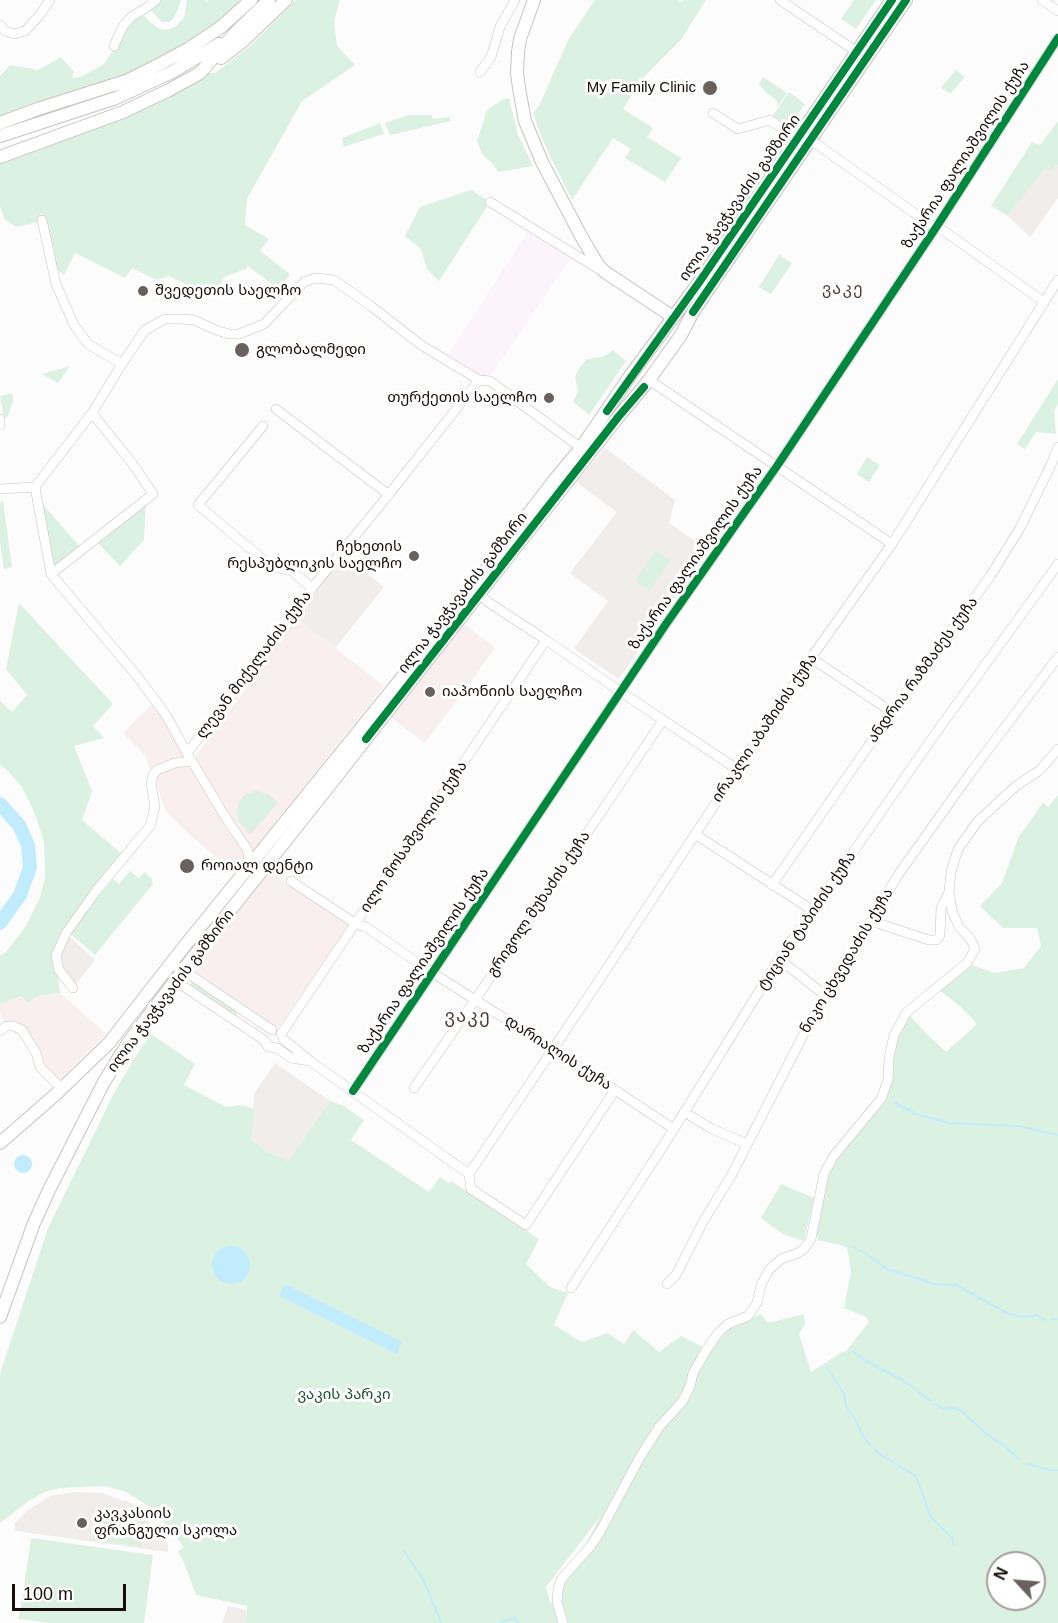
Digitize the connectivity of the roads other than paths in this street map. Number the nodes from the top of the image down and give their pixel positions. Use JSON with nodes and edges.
{"nodes":[{"id":1,"x":50,"y":0,"type":"edge"},
{"id":2,"x":156,"y":0,"type":"edge"},
{"id":3,"x":252,"y":0,"type":"edge"},
{"id":4,"x":269,"y":0,"type":"edge"},
{"id":5,"x":286,"y":0,"type":"edge"},
{"id":6,"x":515,"y":0,"type":"edge"},
{"id":7,"x":534,"y":0,"type":"edge"},
{"id":8,"x":780,"y":0,"type":"edge"},
{"id":9,"x":892,"y":0,"type":"edge"},
{"id":10,"x":906,"y":0,"type":"edge"},
{"id":11,"x":1042,"y":0,"type":"edge"},
{"id":12,"x":1058,"y":11,"type":"edge"},
{"id":13,"x":0,"y":25,"type":"edge"},
{"id":14,"x":235,"y":33,"type":"junction"},
{"id":15,"x":1058,"y":38,"type":"edge"},
{"id":16,"x":114,"y":46,"type":"dead end"},
{"id":17,"x":857,"y":52,"type":"junction"},
{"id":18,"x":480,"y":72,"type":"dead end"},
{"id":19,"x":200,"y":73,"type":"junction"},
{"id":20,"x":713,"y":112,"type":"dead end"},
{"id":21,"x":0,"y":123,"type":"edge"},
{"id":22,"x":0,"y":136,"type":"edge"},
{"id":23,"x":803,"y":138,"type":"junction"},
{"id":24,"x":0,"y":157,"type":"edge"},
{"id":25,"x":490,"y":202,"type":"dead end"},
{"id":26,"x":42,"y":220,"type":"dead end"},
{"id":27,"x":937,"y":226,"type":"junction"},
{"id":28,"x":605,"y":272,"type":"junction"},
{"id":29,"x":1058,"y":280,"type":"edge"},
{"id":30,"x":1044,"y":302,"type":"junction"},
{"id":31,"x":673,"y":317,"type":"junction"},
{"id":32,"x":122,"y":364,"type":"junction"},
{"id":33,"x":479,"y":380,"type":"junction"},
{"id":34,"x":651,"y":381,"type":"junction"},
{"id":35,"x":276,"y":410,"type":"dead end"},
{"id":36,"x":92,"y":413,"type":"junction"},
{"id":37,"x":0,"y":418,"type":"edge"},
{"id":38,"x":0,"y":425,"type":"edge"},
{"id":39,"x":263,"y":426,"type":"dead end"},
{"id":40,"x":1058,"y":447,"type":"edge"},
{"id":41,"x":581,"y":448,"type":"junction"},
{"id":42,"x":777,"y":466,"type":"junction"},
{"id":43,"x":35,"y":486,"type":"junction"},
{"id":44,"x":0,"y":489,"type":"edge"},
{"id":45,"x":389,"y":495,"type":"junction"},
{"id":46,"x":892,"y":544,"type":"junction"},
{"id":47,"x":1058,"y":564,"type":"edge"},
{"id":48,"x":51,"y":574,"type":"junction"},
{"id":49,"x":312,"y":588,"type":"junction"},
{"id":50,"x":475,"y":591,"type":"junction"},
{"id":51,"x":546,"y":640,"type":"junction"},
{"id":52,"x":1058,"y":657,"type":"edge"},
{"id":53,"x":811,"y":658,"type":"junction"},
{"id":54,"x":621,"y":693,"type":"junction"},
{"id":55,"x":892,"y":712,"type":"junction"},
{"id":56,"x":663,"y":720,"type":"junction"},
{"id":57,"x":1058,"y":749,"type":"edge"},
{"id":58,"x":189,"y":757,"type":"junction"},
{"id":59,"x":737,"y":770,"type":"junction"},
{"id":60,"x":695,"y":834,"type":"junction"},
{"id":61,"x":248,"y":849,"type":"junction"},
{"id":62,"x":263,"y":849,"type":"junction"},
{"id":63,"x":241,"y":876,"type":"junction"},
{"id":64,"x":291,"y":881,"type":"dead end"},
{"id":65,"x":772,"y":885,"type":"junction"},
{"id":66,"x":949,"y":891,"type":"junction"},
{"id":67,"x":812,"y":910,"type":"junction"},
{"id":68,"x":870,"y":921,"type":"junction"},
{"id":69,"x":356,"y":924,"type":"junction"},
{"id":70,"x":779,"y":959,"type":"junction"},
{"id":71,"x":167,"y":968,"type":"junction"},
{"id":72,"x":183,"y":970,"type":"junction"},
{"id":73,"x":431,"y":972,"type":"junction"},
{"id":74,"x":173,"y":983,"type":"junction"},
{"id":75,"x":73,"y":988,"type":"dead end"},
{"id":76,"x":826,"y":996,"type":"junction"},
{"id":77,"x":476,"y":1000,"type":"junction"},
{"id":78,"x":2,"y":1028,"type":"edge"},
{"id":79,"x":278,"y":1034,"type":"junction"},
{"id":80,"x":264,"y":1040,"type":"junction"},
{"id":81,"x":277,"y":1048,"type":"junction"},
{"id":82,"x":553,"y":1049,"type":"junction"},
{"id":83,"x":310,"y":1061,"type":"junction"},
{"id":84,"x":414,"y":1088,"type":"dead end"},
{"id":85,"x":62,"y":1089,"type":"junction"},
{"id":86,"x":615,"y":1090,"type":"junction"},
{"id":87,"x":352,"y":1091,"type":"junction"},
{"id":88,"x":684,"y":1112,"type":"junction"},
{"id":89,"x":674,"y":1129,"type":"junction"},
{"id":90,"x":0,"y":1143,"type":"edge"},
{"id":91,"x":747,"y":1144,"type":"junction"},
{"id":92,"x":469,"y":1174,"type":"junction"},
{"id":93,"x":667,"y":1284,"type":"dead end"},
{"id":94,"x":571,"y":1288,"type":"dead end"},
{"id":95,"x":0,"y":1317,"type":"edge"},
{"id":96,"x":563,"y":1623,"type":"edge"}],
"edges":[{"from":1,"to":13,"type":"street"},
{"from":2,"to":16,"type":"street"},
{"from":3,"to":21,"type":"main road"},
{"from":4,"to":14,"type":"main road"},
{"from":5,"to":19,"type":"main road"},
{"from":6,"to":18,"type":"street"},
{"from":7,"to":28,"type":"main road"},
{"from":8,"to":17,"type":"street"},
{"from":9,"to":17,"type":"main road","name":"ილია ჭავჭავაძის გამზირი"},
{"from":10,"to":23,"type":"main road","name":"ილია ჭავჭავაძის გამზირი"},
{"from":11,"to":12,"type":"street"},
{"from":14,"to":19,"type":"main road"},
{"from":14,"to":22,"type":"main road"},
{"from":15,"to":27,"type":"street","name":"ზაქარია ფალიაშვილის ქუჩა"},
{"from":17,"to":23,"type":"main road","name":"ილია ჭავჭავაძის გამზირი"},
{"from":19,"to":24,"type":"main road"},
{"from":20,"to":23,"type":"street"},
{"from":23,"to":27,"type":"street"},
{"from":23,"to":31,"type":"main road","name":"ილია ჭავჭავაძის გამზირი"},
{"from":23,"to":34,"type":"main road","name":"ილია ჭავჭავაძის გამზირი"},
{"from":25,"to":28,"type":"street"},
{"from":26,"to":32,"type":"street"},
{"from":27,"to":30,"type":"street"},
{"from":27,"to":42,"type":"street","name":"ზაქარია ფალიაშვილის ქუჩა"},
{"from":28,"to":31,"type":"main road"},
{"from":29,"to":30,"type":"street","name":"ირაკლი აბაშიძის ქუჩა"},
{"from":30,"to":46,"type":"street","name":"ირაკლი აბაშიძის ქუჩა"},
{"from":31,"to":41,"type":"main road","name":"ილია ჭავჭავაძის გამზირი"},
{"from":32,"to":33,"type":"street"},
{"from":32,"to":36,"type":"street"},
{"from":33,"to":41,"type":"street"},
{"from":33,"to":45,"type":"street","name":"ლევან მიქელაძის ქუჩა"},
{"from":34,"to":42,"type":"street"},
{"from":34,"to":50,"type":"main road","name":"ილია ჭავჭავაძის გამზირი"},
{"from":35,"to":45,"type":"street"},
{"from":36,"to":43,"type":"street"},
{"from":36,"to":48,"type":"street"},
{"from":37,"to":38,"type":"street"},
{"from":39,"to":49,"type":"street"},
{"from":40,"to":55,"type":"street","name":"ანდრია რაზმაძეს ქუჩა"},
{"from":41,"to":50,"type":"main road","name":"ილია ჭავჭავაძის გამზირი"},
{"from":42,"to":46,"type":"street"},
{"from":42,"to":54,"type":"street","name":"ზაქარია ფალიაშვილის ქუჩა"},
{"from":43,"to":44,"type":"street"},
{"from":43,"to":48,"type":"street"},
{"from":45,"to":49,"type":"street","name":"ლევან მიქელაძის ქუჩა"},
{"from":46,"to":53,"type":"street","name":"ირაკლი აბაშიძის ქუჩა"},
{"from":47,"to":67,"type":"street","name":"ტიციან ტაბიძის ქუჩა"},
{"from":48,"to":58,"type":"street"},
{"from":49,"to":58,"type":"street","name":"ლევან მიქელაძის ქუჩა"},
{"from":50,"to":51,"type":"street"},
{"from":50,"to":62,"type":"main road","name":"ილია ჭავჭავაძის გამზირი"},
{"from":50,"to":72,"type":"main road","name":"ილია ჭავჭავაძის გამზირი"},
{"from":51,"to":54,"type":"street"},
{"from":51,"to":69,"type":"street","name":"ილო მოსაშვილის ქუჩა"},
{"from":52,"to":68,"type":"street","name":"ნიკო ცხვედაძის ქუჩა"},
{"from":53,"to":55,"type":"street"},
{"from":53,"to":59,"type":"street","name":"ირაკლი აბაშიძის ქუჩა"},
{"from":54,"to":56,"type":"street"},
{"from":54,"to":73,"type":"street","name":"ზაქარია ფალიაშვილის ქუჩა"},
{"from":55,"to":65,"type":"street","name":"ანდრია რაზმაძეს ქუჩა"},
{"from":56,"to":59,"type":"street"},
{"from":56,"to":77,"type":"street","name":"გრიგოლ მუხაძის ქუჩა"},
{"from":57,"to":66,"type":"street"},
{"from":58,"to":61,"type":"street"},
{"from":58,"to":75,"type":"street"},
{"from":59,"to":60,"type":"street","name":"ირაკლი აბაშიძის ქუჩა"},
{"from":60,"to":65,"type":"street"},
{"from":60,"to":82,"type":"street","name":"ირაკლი აბაშიძის ქუჩა"},
{"from":61,"to":62,"type":"street"},
{"from":61,"to":63,"type":"street"},
{"from":62,"to":63,"type":"main road","name":"ილია ჭავჭავაძის გამზირი"},
{"from":63,"to":71,"type":"main road","name":"ილია ჭავჭავაძის გამზირი"},
{"from":64,"to":69,"type":"street","name":"დარიალის ქუჩა"},
{"from":65,"to":67,"type":"street"},
{"from":66,"to":68,"type":"street"},
{"from":66,"to":96,"type":"street"},
{"from":67,"to":70,"type":"street","name":"ტიციან ტაბიძის ქუჩა"},
{"from":68,"to":76,"type":"street","name":"ნიკო ცხვედაძის ქუჩა"},
{"from":69,"to":73,"type":"street","name":"დარიალის ქუჩა"},
{"from":69,"to":79,"type":"street","name":"ილო მოსაშვილის ქუჩა"},
{"from":70,"to":76,"type":"street"},
{"from":70,"to":88,"type":"street","name":"ტიციან ტაბიძის ქუჩა"},
{"from":71,"to":72,"type":"street"},
{"from":71,"to":85,"type":"main road","name":"ილია ჭავჭავაძის გამზირი"},
{"from":72,"to":74,"type":"main road","name":"ილია ჭავჭავაძის გამზირი"},
{"from":72,"to":79,"type":"street"},
{"from":73,"to":77,"type":"street","name":"დარიალის ქუჩა"},
{"from":73,"to":87,"type":"street","name":"ზაქარია ფალიაშვილის ქუჩა"},
{"from":74,"to":80,"type":"street"},
{"from":74,"to":95,"type":"main road","name":"ილია ჭავჭავაძის გამზირი"},
{"from":76,"to":91,"type":"street","name":"ნიკო ცხვედაძის ქუჩა"},
{"from":77,"to":82,"type":"street","name":"დარიალის ქუჩა"},
{"from":77,"to":84,"type":"street","name":"გრიგოლ მუხაძის ქუჩა"},
{"from":78,"to":85,"type":"street"},
{"from":79,"to":80,"type":"street"},
{"from":79,"to":81,"type":"street"},
{"from":79,"to":83,"type":"street"},
{"from":80,"to":81,"type":"street"},
{"from":81,"to":83,"type":"street"},
{"from":82,"to":86,"type":"street","name":"დარიალის ქუჩა"},
{"from":82,"to":92,"type":"street","name":"ირაკლი აბაშიძის ქუჩა"},
{"from":83,"to":87,"type":"street"},
{"from":85,"to":90,"type":"main road","name":"ილია ჭავჭავაძის გამზირი"},
{"from":86,"to":89,"type":"street","name":"დარიალის ქუჩა"},
{"from":86,"to":92,"type":"street"},
{"from":87,"to":92,"type":"street"},
{"from":88,"to":89,"type":"street","name":"ტიციან ტაბიძის ქუჩა"},
{"from":88,"to":91,"type":"street"},
{"from":89,"to":94,"type":"street","name":"ტიციან ტაბიძის ქუჩა"},
{"from":91,"to":93,"type":"street","name":"ნიკო ცხვედაძის ქუჩა"}]}
